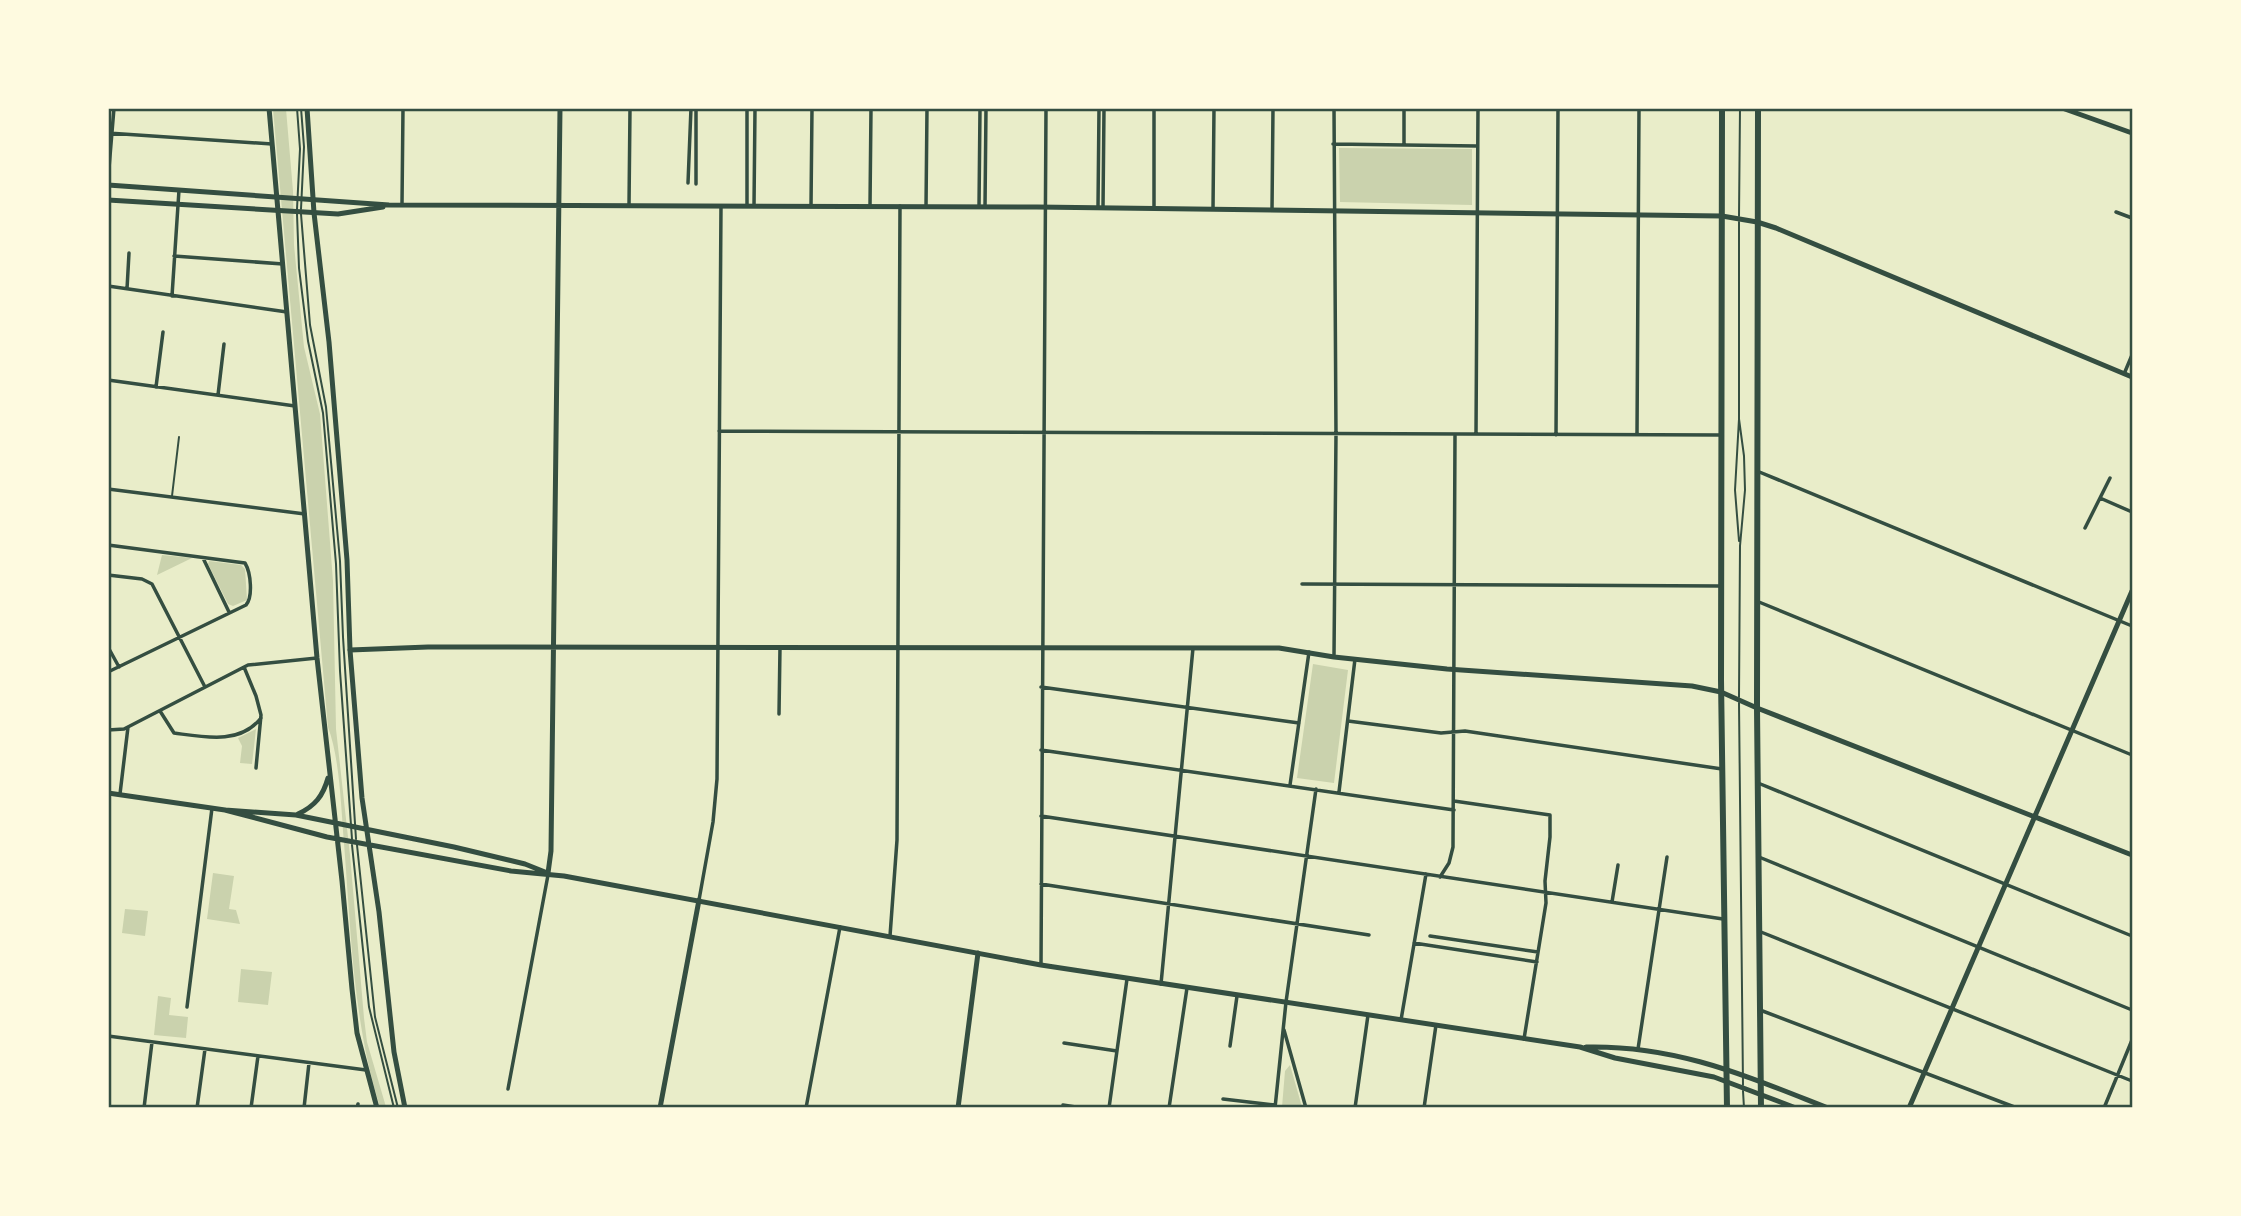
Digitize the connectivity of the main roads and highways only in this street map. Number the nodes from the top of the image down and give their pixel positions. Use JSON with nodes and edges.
{"nodes":[{"id":1,"x":1722,"y":108,"type":"edge"},
{"id":2,"x":1758,"y":108,"type":"edge"},
{"id":3,"x":1727,"y":1108,"type":"edge"},
{"id":4,"x":1761,"y":1108,"type":"edge"}],
"edges":[{"from":1,"to":3,"type":"main road"},
{"from":2,"to":4,"type":"main road"}]}
